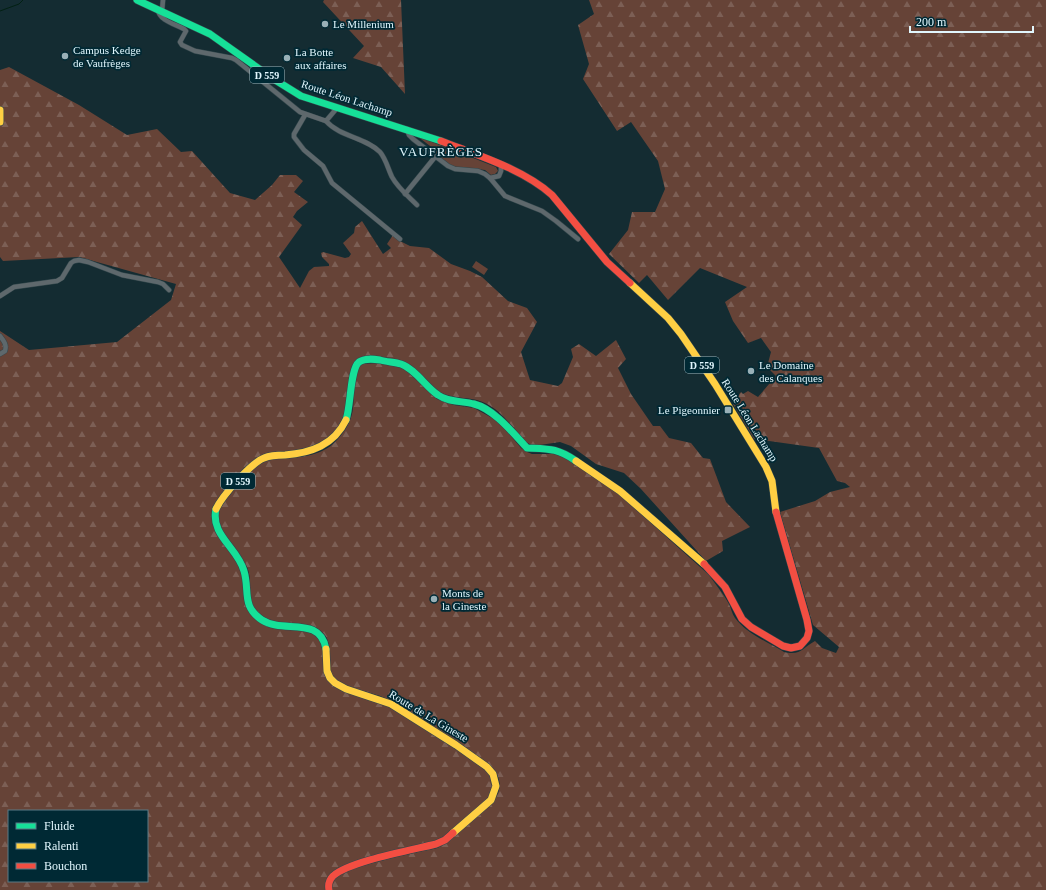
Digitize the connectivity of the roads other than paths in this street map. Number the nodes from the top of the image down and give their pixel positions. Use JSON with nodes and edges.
{"nodes":[{"id":1,"x":137,"y":0,"type":"edge"},
{"id":2,"x":163,"y":0,"type":"edge"},
{"id":3,"x":160,"y":10,"type":"junction"},
{"id":4,"x":337,"y":108,"type":"junction"},
{"id":5,"x":0,"y":110,"type":"edge"},
{"id":6,"x":305,"y":115,"type":"junction"},
{"id":7,"x":326,"y":121,"type":"junction"},
{"id":8,"x":0,"y":122,"type":"edge"},
{"id":9,"x":407,"y":129,"type":"junction"},
{"id":10,"x":435,"y":157,"type":"junction"},
{"id":11,"x":501,"y":165,"type":"junction"},
{"id":12,"x":490,"y":178,"type":"junction"},
{"id":13,"x":405,"y":194,"type":"junction"},
{"id":14,"x":417,"y":205,"type":"dead end"},
{"id":15,"x":400,"y":238,"type":"dead end"},
{"id":16,"x":578,"y":239,"type":"dead end"},
{"id":17,"x":169,"y":290,"type":"dead end"},
{"id":18,"x":0,"y":296,"type":"edge"},
{"id":19,"x":0,"y":336,"type":"edge"},
{"id":20,"x":0,"y":354,"type":"edge"},
{"id":21,"x":805,"y":642,"type":"joint"},
{"id":22,"x":329,"y":890,"type":"edge"}],
"edges":[{"from":1,"to":3,"type":"main road","name":"Route Léon Lachamp","number":"D 559"},
{"from":2,"to":3,"type":"street"},
{"from":3,"to":4,"type":"main road","name":"Route Léon Lachamp","number":"D 559"},
{"from":3,"to":6,"type":"street"},
{"from":4,"to":7,"type":"street"},
{"from":4,"to":9,"type":"main road","name":"Route Léon Lachamp","number":"D 559"},
{"from":5,"to":8,"type":"main road"},
{"from":6,"to":7,"type":"street"},
{"from":6,"to":15,"type":"street"},
{"from":7,"to":13,"type":"street"},
{"from":9,"to":10,"type":"street"},
{"from":9,"to":11,"type":"main road","name":"Route Léon Lachamp","number":"D 559"},
{"from":10,"to":12,"type":"street"},
{"from":10,"to":13,"type":"street"},
{"from":11,"to":12,"type":"street"},
{"from":11,"to":21,"type":"main road","name":"Route Léon Lachamp","number":"D 559"},
{"from":12,"to":16,"type":"street"},
{"from":13,"to":14,"type":"street"},
{"from":17,"to":18,"type":"street"},
{"from":19,"to":20,"type":"street"},
{"from":21,"to":22,"type":"main road","name":"Route de La Gineste","number":"D 559"}]}
